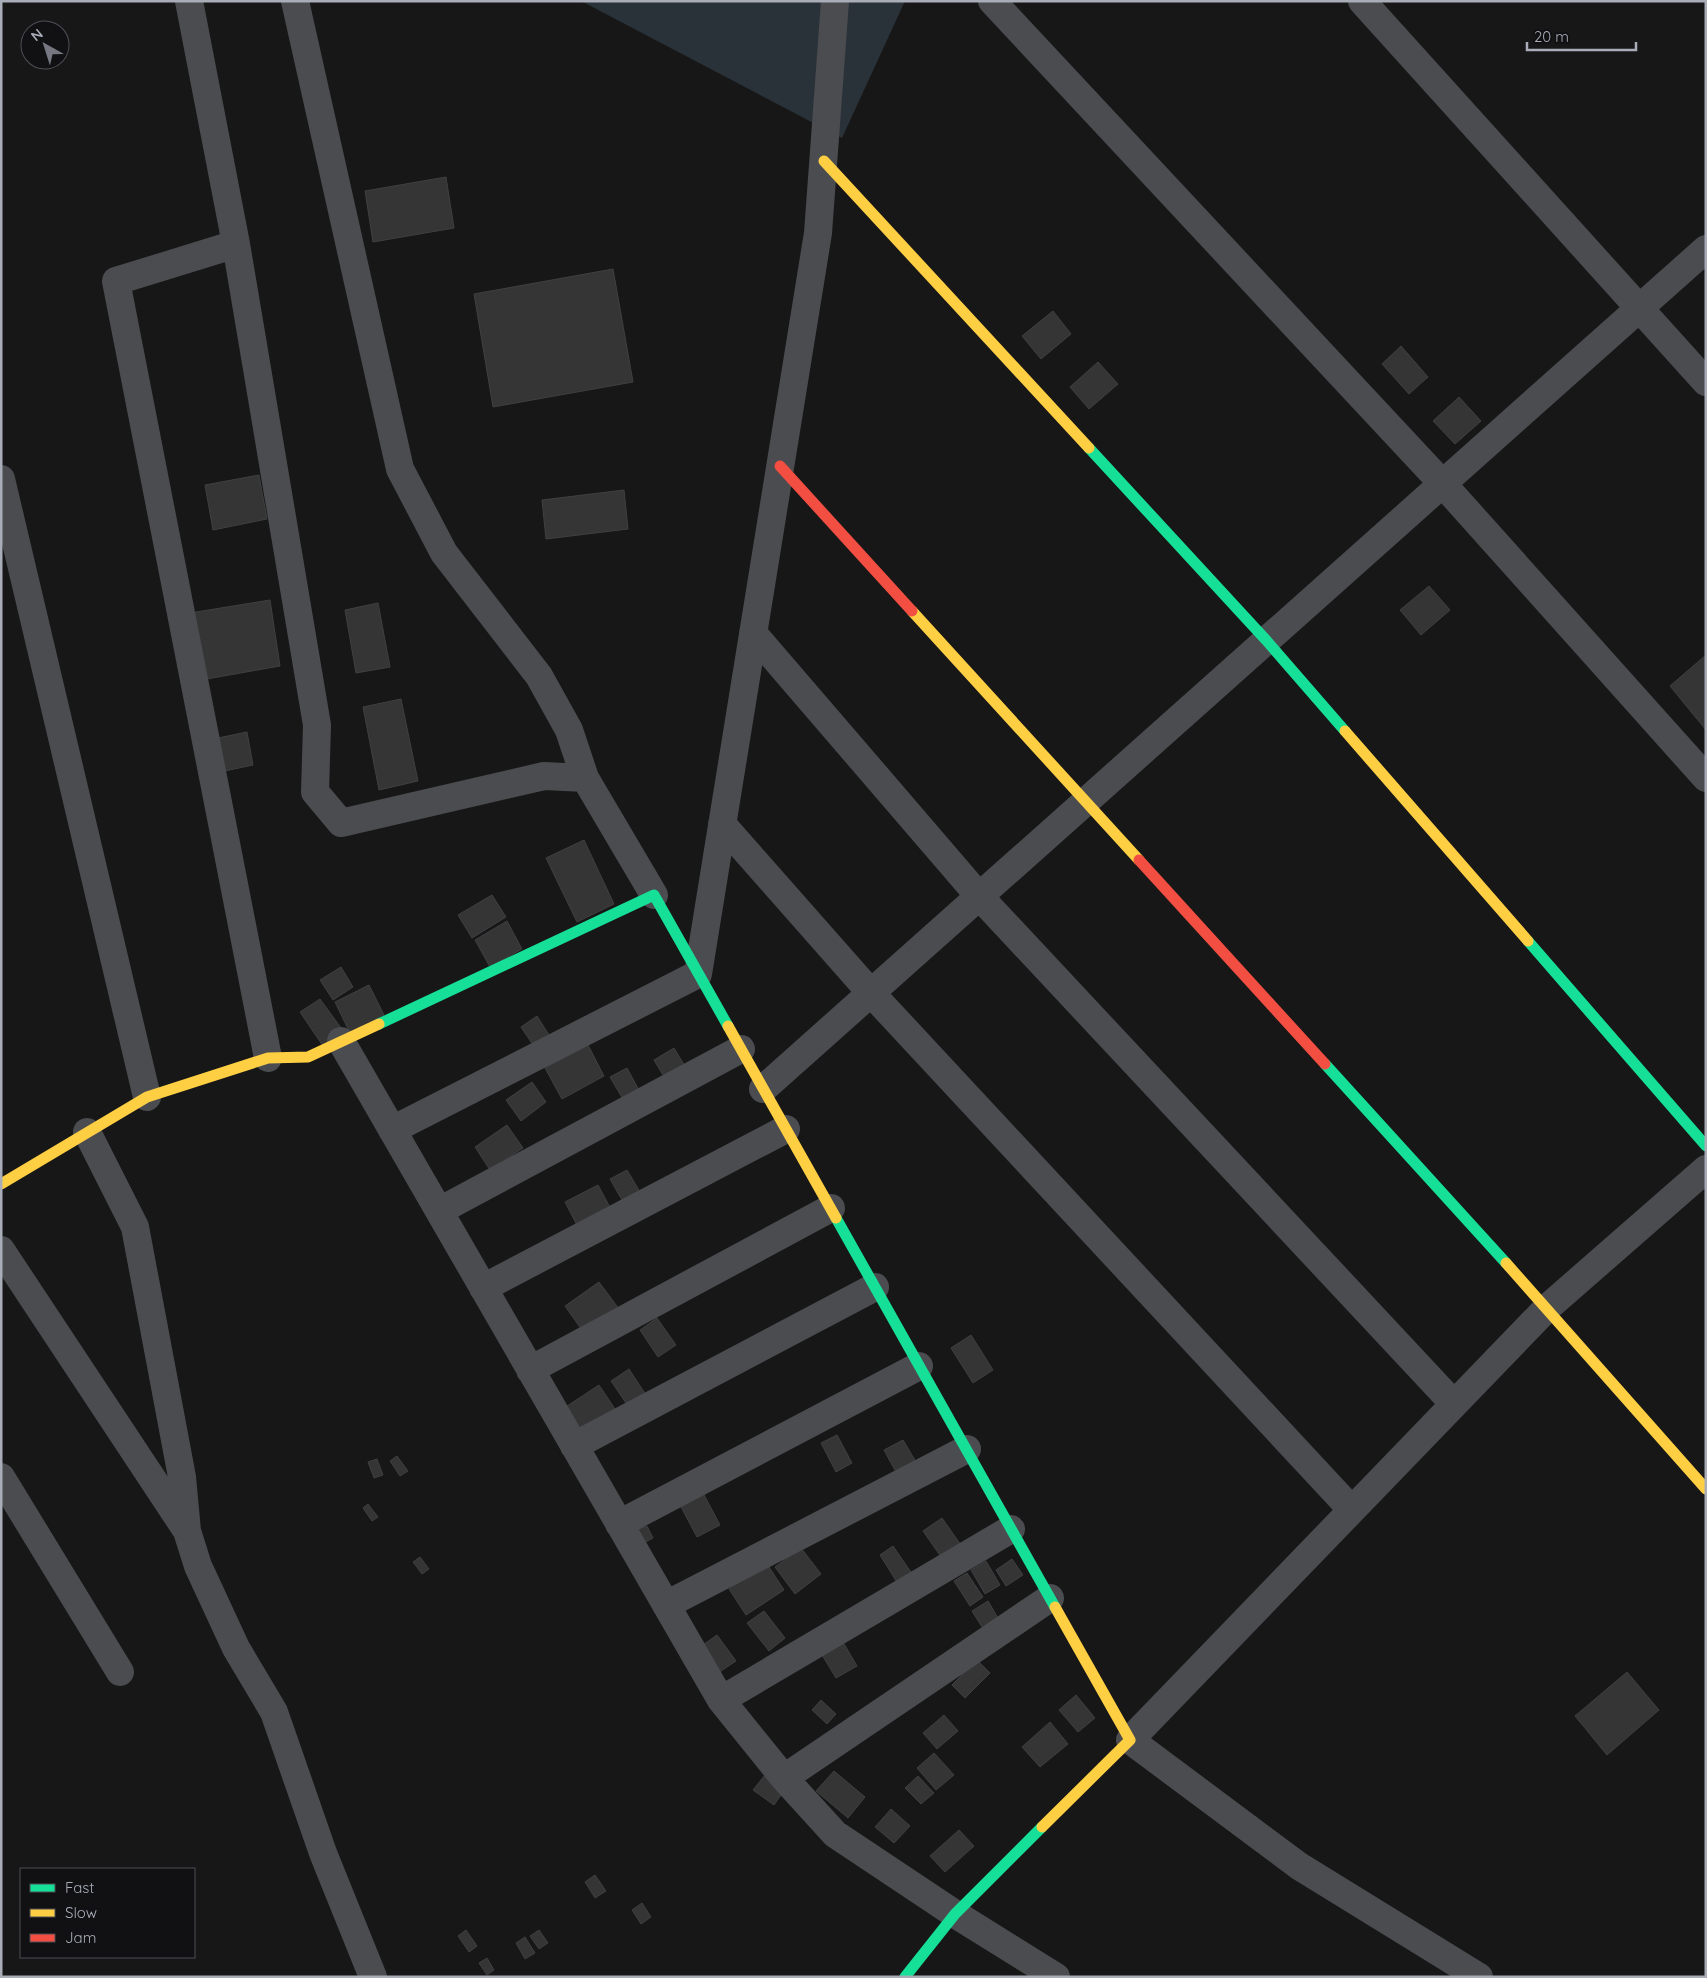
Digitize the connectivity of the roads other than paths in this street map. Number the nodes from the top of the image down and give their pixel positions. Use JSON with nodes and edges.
{"nodes":[{"id":1,"x":189,"y":1,"type":"edge"},
{"id":2,"x":295,"y":1,"type":"edge"},
{"id":3,"x":835,"y":1,"type":"edge"},
{"id":4,"x":992,"y":1,"type":"edge"},
{"id":5,"x":1362,"y":1,"type":"edge"},
{"id":6,"x":824,"y":161,"type":"junction"},
{"id":7,"x":236,"y":244,"type":"junction"},
{"id":8,"x":1706,"y":249,"type":"edge"},
{"id":9,"x":1640,"y":308,"type":"junction"},
{"id":10,"x":1706,"y":382,"type":"edge"},
{"id":11,"x":780,"y":466,"type":"junction"},
{"id":12,"x":1,"y":479,"type":"edge"},
{"id":13,"x":1442,"y":483,"type":"junction"},
{"id":14,"x":753,"y":633,"type":"junction"},
{"id":15,"x":1266,"y":640,"type":"junction"},
{"id":16,"x":585,"y":778,"type":"junction"},
{"id":17,"x":1706,"y":778,"type":"edge"},
{"id":18,"x":1086,"y":801,"type":"junction"},
{"id":19,"x":722,"y":824,"type":"junction"},
{"id":20,"x":654,"y":895,"type":"junction"},
{"id":21,"x":979,"y":896,"type":"junction"},
{"id":22,"x":698,"y":974,"type":"junction"},
{"id":23,"x":871,"y":993,"type":"junction"},
{"id":24,"x":341,"y":1041,"type":"junction"},
{"id":25,"x":741,"y":1049,"type":"junction"},
{"id":26,"x":268,"y":1058,"type":"junction"},
{"id":27,"x":763,"y":1089,"type":"junction"},
{"id":28,"x":147,"y":1097,"type":"junction"},
{"id":29,"x":786,"y":1128,"type":"junction"},
{"id":30,"x":392,"y":1130,"type":"junction"},
{"id":31,"x":88,"y":1132,"type":"junction"},
{"id":32,"x":1706,"y":1146,"type":"edge"},
{"id":33,"x":1706,"y":1169,"type":"edge"},
{"id":34,"x":1,"y":1184,"type":"edge"},
{"id":35,"x":831,"y":1208,"type":"junction"},
{"id":36,"x":439,"y":1211,"type":"junction"},
{"id":37,"x":1,"y":1250,"type":"edge"},
{"id":38,"x":483,"y":1288,"type":"junction"},
{"id":39,"x":875,"y":1288,"type":"junction"},
{"id":40,"x":1547,"y":1308,"type":"junction"},
{"id":41,"x":919,"y":1366,"type":"junction"},
{"id":42,"x":530,"y":1370,"type":"junction"},
{"id":43,"x":1454,"y":1404,"type":"junction"},
{"id":44,"x":574,"y":1446,"type":"junction"},
{"id":45,"x":967,"y":1449,"type":"junction"},
{"id":46,"x":1,"y":1477,"type":"edge"},
{"id":47,"x":1706,"y":1489,"type":"edge"},
{"id":48,"x":1352,"y":1510,"type":"junction"},
{"id":49,"x":619,"y":1524,"type":"junction"},
{"id":50,"x":1011,"y":1529,"type":"junction"},
{"id":51,"x":187,"y":1531,"type":"junction"},
{"id":52,"x":1050,"y":1598,"type":"junction"},
{"id":53,"x":666,"y":1605,"type":"junction"},
{"id":54,"x":120,"y":1672,"type":"dead end"},
{"id":55,"x":721,"y":1700,"type":"junction"},
{"id":56,"x":1130,"y":1740,"type":"junction"},
{"id":57,"x":784,"y":1778,"type":"junction"},
{"id":58,"x":955,"y":1914,"type":"junction"},
{"id":59,"x":373,"y":1977,"type":"edge"},
{"id":60,"x":905,"y":1977,"type":"edge"},
{"id":61,"x":1056,"y":1977,"type":"edge"},
{"id":62,"x":1479,"y":1977,"type":"edge"}],
"edges":[{"from":1,"to":7,"type":"street"},
{"from":2,"to":16,"type":"street"},
{"from":3,"to":6,"type":"street"},
{"from":4,"to":13,"type":"street"},
{"from":5,"to":9,"type":"street"},
{"from":6,"to":11,"type":"street"},
{"from":6,"to":15,"type":"street"},
{"from":7,"to":16,"type":"street"},
{"from":7,"to":26,"type":"street"},
{"from":8,"to":9,"type":"street"},
{"from":9,"to":10,"type":"street"},
{"from":9,"to":13,"type":"street"},
{"from":11,"to":14,"type":"street"},
{"from":11,"to":18,"type":"street"},
{"from":12,"to":28,"type":"street"},
{"from":13,"to":15,"type":"street"},
{"from":13,"to":17,"type":"street"},
{"from":14,"to":19,"type":"street"},
{"from":14,"to":21,"type":"street"},
{"from":15,"to":18,"type":"street"},
{"from":15,"to":32,"type":"street"},
{"from":16,"to":20,"type":"street"},
{"from":18,"to":21,"type":"street"},
{"from":18,"to":40,"type":"street"},
{"from":19,"to":22,"type":"street"},
{"from":19,"to":23,"type":"street"},
{"from":20,"to":22,"type":"street"},
{"from":20,"to":24,"type":"street"},
{"from":21,"to":23,"type":"street"},
{"from":21,"to":43,"type":"street"},
{"from":22,"to":25,"type":"street"},
{"from":22,"to":30,"type":"street"},
{"from":23,"to":27,"type":"street"},
{"from":23,"to":48,"type":"street"},
{"from":24,"to":26,"type":"street"},
{"from":24,"to":30,"type":"street"},
{"from":25,"to":27,"type":"street"},
{"from":25,"to":36,"type":"street"},
{"from":26,"to":28,"type":"street"},
{"from":27,"to":29,"type":"street"},
{"from":28,"to":31,"type":"street"},
{"from":29,"to":35,"type":"street"},
{"from":29,"to":38,"type":"street"},
{"from":30,"to":36,"type":"street"},
{"from":31,"to":34,"type":"street"},
{"from":31,"to":51,"type":"street"},
{"from":33,"to":40,"type":"street"},
{"from":35,"to":39,"type":"street"},
{"from":35,"to":42,"type":"street"},
{"from":36,"to":38,"type":"street"},
{"from":37,"to":51,"type":"street"},
{"from":38,"to":42,"type":"street"},
{"from":39,"to":41,"type":"street"},
{"from":39,"to":44,"type":"street"},
{"from":40,"to":43,"type":"street"},
{"from":40,"to":47,"type":"street"},
{"from":41,"to":45,"type":"street"},
{"from":41,"to":49,"type":"street"},
{"from":42,"to":44,"type":"street"},
{"from":43,"to":48,"type":"street"},
{"from":44,"to":49,"type":"street"},
{"from":45,"to":50,"type":"street"},
{"from":45,"to":53,"type":"street"},
{"from":46,"to":54,"type":"street"},
{"from":48,"to":56,"type":"street"},
{"from":49,"to":53,"type":"street"},
{"from":50,"to":52,"type":"street"},
{"from":50,"to":55,"type":"street"},
{"from":51,"to":59,"type":"street"},
{"from":52,"to":56,"type":"street"},
{"from":52,"to":57,"type":"street"},
{"from":53,"to":55,"type":"street"},
{"from":55,"to":57,"type":"street"},
{"from":56,"to":58,"type":"street"},
{"from":56,"to":62,"type":"street"},
{"from":57,"to":58,"type":"street"},
{"from":58,"to":60,"type":"street"},
{"from":58,"to":61,"type":"street"}]}
